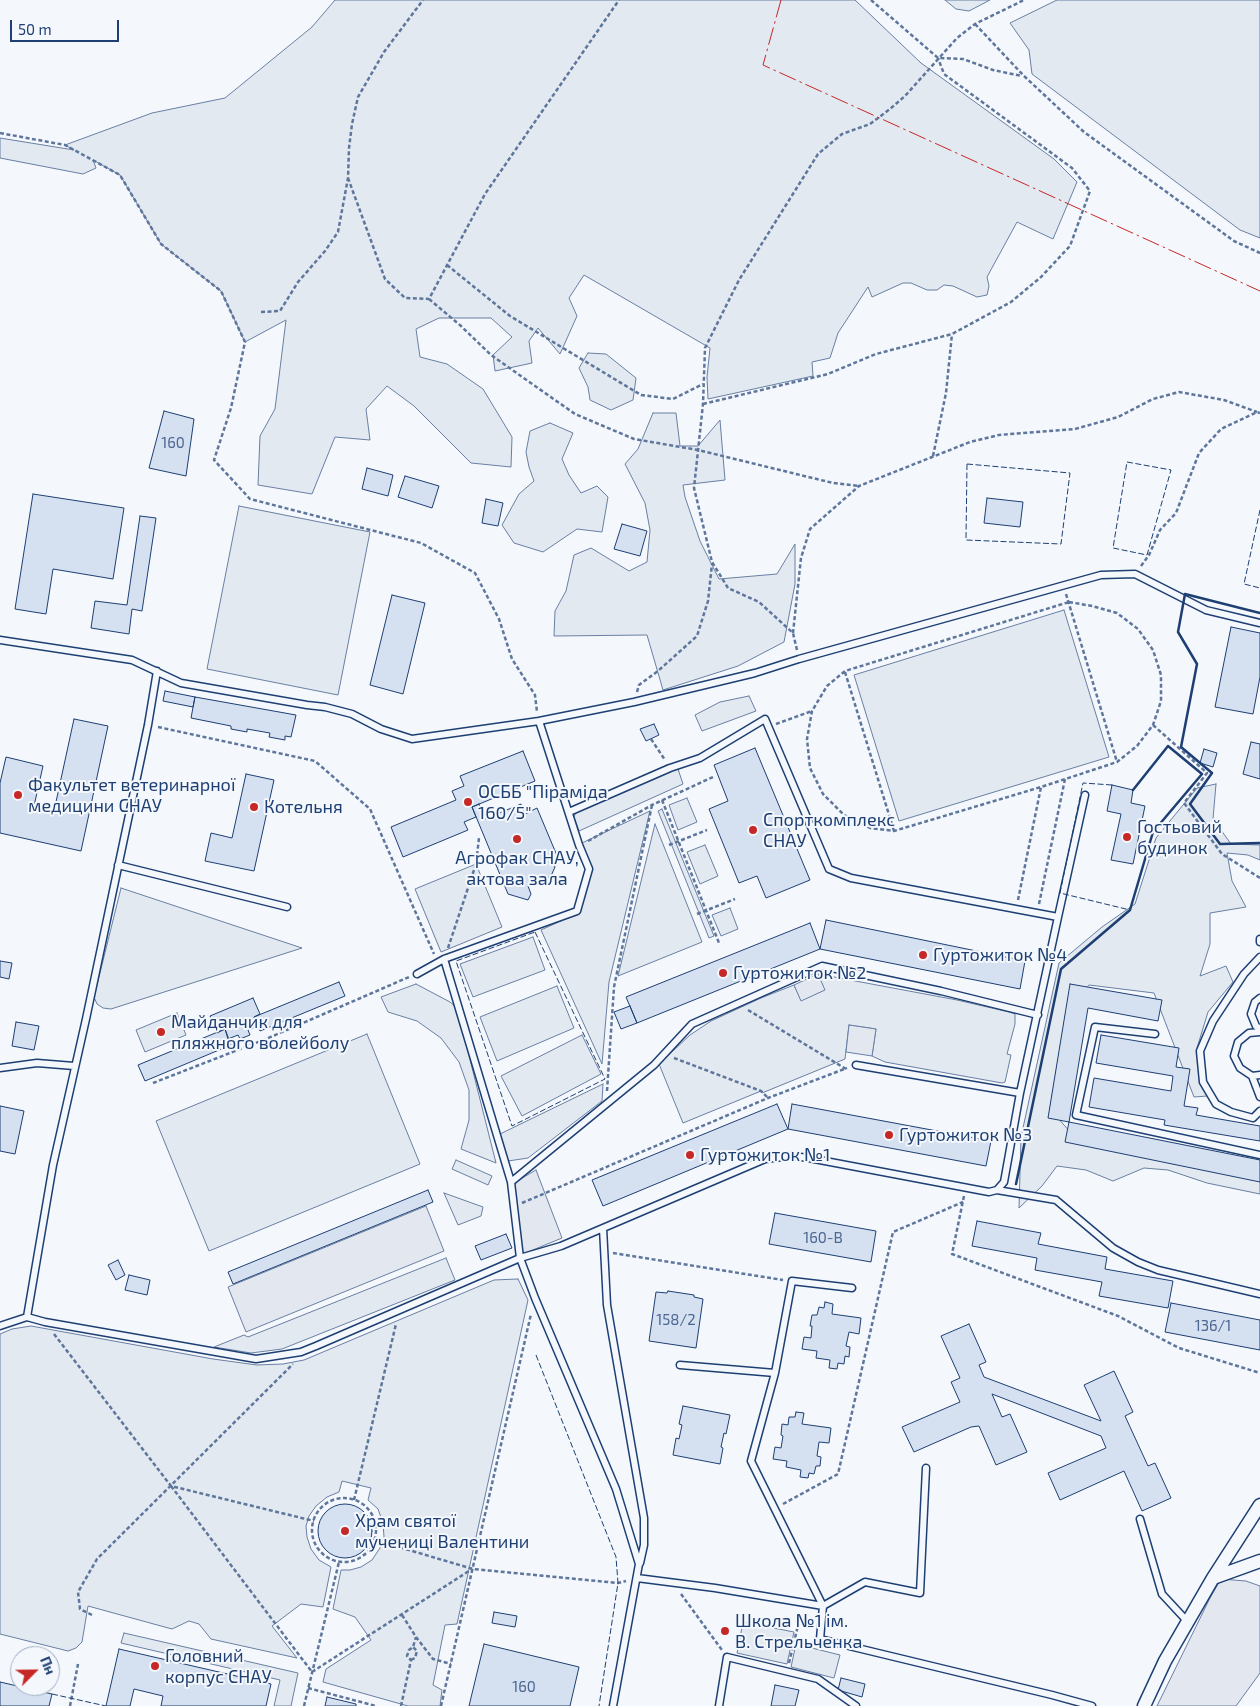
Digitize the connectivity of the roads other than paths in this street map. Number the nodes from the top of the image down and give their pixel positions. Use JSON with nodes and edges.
{"nodes":[{"id":1,"x":1260,"y":623,"type":"edge"},
{"id":2,"x":0,"y":640,"type":"edge"},
{"id":3,"x":157,"y":671,"type":"junction"},
{"id":4,"x":539,"y":721,"type":"junction"},
{"id":5,"x":1085,"y":795,"type":"dead end"},
{"id":6,"x":568,"y":812,"type":"junction"},
{"id":7,"x":118,"y":865,"type":"junction"},
{"id":8,"x":287,"y":907,"type":"dead end"},
{"id":9,"x":1058,"y":917,"type":"junction"},
{"id":10,"x":1260,"y":957,"type":"edge"},
{"id":11,"x":441,"y":960,"type":"junction"},
{"id":12,"x":417,"y":974,"type":"road end"},
{"id":13,"x":1260,"y":998,"type":"edge"},
{"id":14,"x":1038,"y":1015,"type":"junction"},
{"id":15,"x":1260,"y":1031,"type":"edge"},
{"id":16,"x":1155,"y":1034,"type":"dead end"},
{"id":17,"x":856,"y":1065,"type":"road end"},
{"id":18,"x":74,"y":1066,"type":"junction"},
{"id":19,"x":0,"y":1068,"type":"edge"},
{"id":20,"x":1260,"y":1075,"type":"edge"},
{"id":21,"x":1252,"y":1076,"type":"junction"},
{"id":22,"x":1020,"y":1093,"type":"junction"},
{"id":23,"x":1260,"y":1097,"type":"edge"},
{"id":24,"x":1260,"y":1111,"type":"edge"},
{"id":25,"x":1256,"y":1118,"type":"edge"},
{"id":26,"x":1260,"y":1155,"type":"edge"},
{"id":27,"x":511,"y":1182,"type":"junction"},
{"id":28,"x":998,"y":1190,"type":"junction"},
{"id":29,"x":603,"y":1228,"type":"junction"},
{"id":30,"x":520,"y":1258,"type":"junction"},
{"id":31,"x":852,"y":1288,"type":"dead end"},
{"id":32,"x":1260,"y":1294,"type":"edge"},
{"id":33,"x":27,"y":1317,"type":"junction"},
{"id":34,"x":0,"y":1326,"type":"edge"},
{"id":35,"x":680,"y":1365,"type":"dead end"},
{"id":36,"x":775,"y":1373,"type":"junction"},
{"id":37,"x":926,"y":1468,"type":"dead end"},
{"id":38,"x":1260,"y":1505,"type":"edge"},
{"id":39,"x":1140,"y":1520,"type":"dead end"},
{"id":40,"x":1260,"y":1561,"type":"edge"},
{"id":41,"x":640,"y":1564,"type":"junction"},
{"id":42,"x":637,"y":1578,"type":"junction"},
{"id":43,"x":1213,"y":1578,"type":"junction"},
{"id":44,"x":823,"y":1606,"type":"junction"},
{"id":45,"x":1188,"y":1621,"type":"junction"},
{"id":46,"x":613,"y":1706,"type":"edge"},
{"id":47,"x":719,"y":1706,"type":"edge"},
{"id":48,"x":856,"y":1706,"type":"edge"},
{"id":49,"x":1092,"y":1706,"type":"edge"},
{"id":50,"x":1144,"y":1706,"type":"edge"}],
"edges":[{"from":1,"to":4,"type":"lane"},
{"from":2,"to":3,"type":"lane"},
{"from":3,"to":4,"type":"lane"},
{"from":3,"to":7,"type":"lane"},
{"from":4,"to":6,"type":"lane"},
{"from":5,"to":9,"type":"lane"},
{"from":6,"to":9,"type":"lane"},
{"from":6,"to":11,"type":"lane"},
{"from":7,"to":8,"type":"lane"},
{"from":7,"to":18,"type":"lane"},
{"from":9,"to":14,"type":"lane"},
{"from":10,"to":25,"type":"lane"},
{"from":11,"to":12,"type":"lane"},
{"from":11,"to":27,"type":"lane"},
{"from":13,"to":15,"type":"lane"},
{"from":14,"to":22,"type":"lane"},
{"from":14,"to":27,"type":"lane"},
{"from":15,"to":21,"type":"lane"},
{"from":16,"to":26,"type":"lane"},
{"from":17,"to":22,"type":"lane"},
{"from":18,"to":19,"type":"lane"},
{"from":18,"to":33,"type":"lane"},
{"from":20,"to":21,"type":"lane"},
{"from":21,"to":23,"type":"lane"},
{"from":22,"to":28,"type":"lane"},
{"from":24,"to":25,"type":"lane"},
{"from":27,"to":30,"type":"lane"},
{"from":28,"to":29,"type":"lane"},
{"from":28,"to":32,"type":"lane"},
{"from":29,"to":30,"type":"lane"},
{"from":29,"to":41,"type":"lane"},
{"from":30,"to":33,"type":"lane"},
{"from":30,"to":41,"type":"lane"},
{"from":31,"to":36,"type":"lane"},
{"from":33,"to":34,"type":"lane"},
{"from":35,"to":36,"type":"lane"},
{"from":36,"to":44,"type":"lane"},
{"from":37,"to":44,"type":"lane"},
{"from":38,"to":43,"type":"street"},
{"from":39,"to":45,"type":"lane"},
{"from":40,"to":43,"type":"street"},
{"from":41,"to":42,"type":"lane"},
{"from":42,"to":44,"type":"lane"},
{"from":42,"to":46,"type":"lane"},
{"from":43,"to":45,"type":"street"},
{"from":44,"to":49,"type":"lane"},
{"from":45,"to":50,"type":"street"},
{"from":47,"to":48,"type":"lane"}]}
